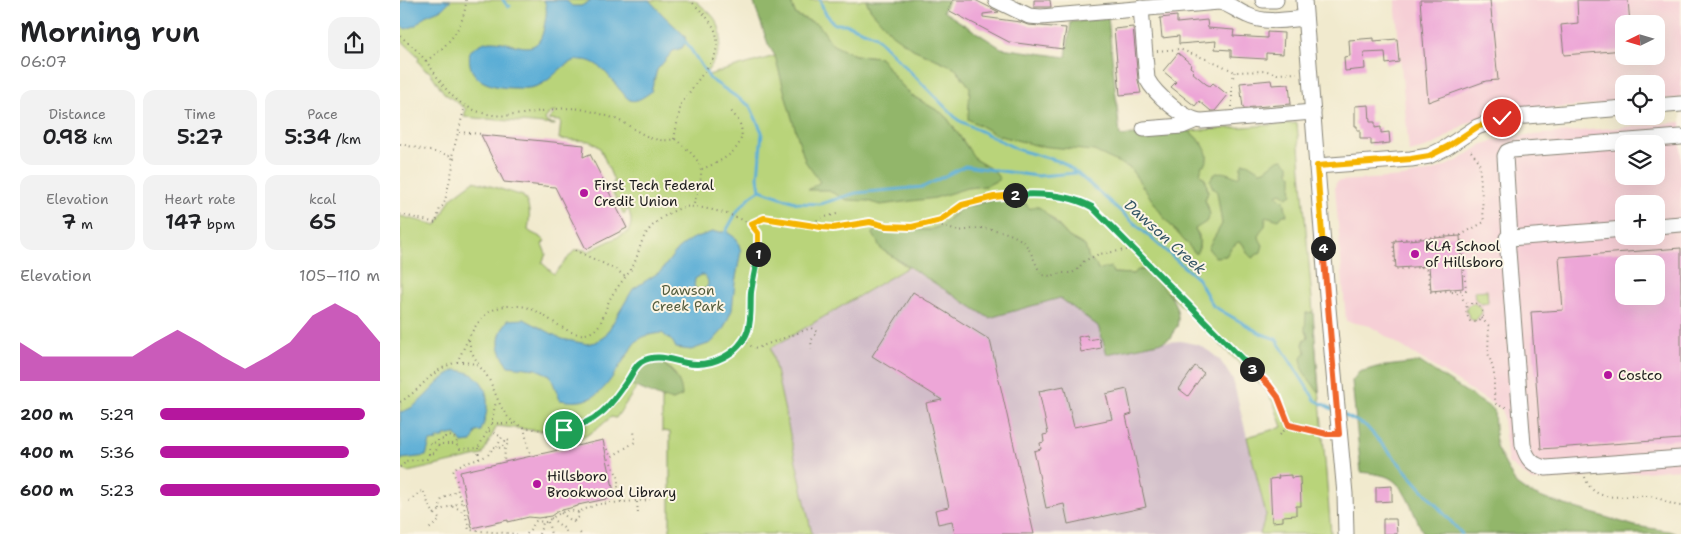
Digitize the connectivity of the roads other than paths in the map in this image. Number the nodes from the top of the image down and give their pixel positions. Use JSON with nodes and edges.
{"nodes":[{"id":1,"x":996,"y":0,"type":"edge"},
{"id":2,"x":1263,"y":0,"type":"edge"},
{"id":3,"x":1276,"y":0,"type":"edge"},
{"id":4,"x":1304,"y":0,"type":"edge"},
{"id":5,"x":1016,"y":4,"type":"edge"},
{"id":6,"x":1239,"y":4,"type":"edge"},
{"id":7,"x":1141,"y":8,"type":"junction"},
{"id":8,"x":1305,"y":18,"type":"junction"},
{"id":9,"x":1681,"y":104,"type":"edge"},
{"id":10,"x":1665,"y":105,"type":"edge"},
{"id":11,"x":1615,"y":109,"type":"edge"},
{"id":12,"x":1313,"y":112,"type":"junction"},
{"id":13,"x":1194,"y":121,"type":"junction"},
{"id":14,"x":1144,"y":129,"type":"dead end"},
{"id":15,"x":1681,"y":137,"type":"edge"},
{"id":16,"x":1317,"y":166,"type":"junction"},
{"id":17,"x":1681,"y":224,"type":"edge"},
{"id":18,"x":1665,"y":225,"type":"edge"},
{"id":19,"x":1615,"y":230,"type":"edge"},
{"id":20,"x":1510,"y":238,"type":"junction"},
{"id":21,"x":1681,"y":458,"type":"edge"},
{"id":22,"x":1346,"y":534,"type":"edge"}],
"edges":[{"from":1,"to":5,"type":"street"},
{"from":2,"to":3,"type":"street"},
{"from":4,"to":8,"type":"street"},
{"from":5,"to":7,"type":"street"},
{"from":6,"to":7,"type":"street"},
{"from":6,"to":8,"type":"street"},
{"from":7,"to":13,"type":"street"},
{"from":8,"to":12,"type":"street"},
{"from":9,"to":10,"type":"street"},
{"from":11,"to":16,"type":"street"},
{"from":12,"to":13,"type":"street"},
{"from":12,"to":16,"type":"street"},
{"from":13,"to":14,"type":"street"},
{"from":15,"to":20,"type":"street"},
{"from":16,"to":22,"type":"street"},
{"from":17,"to":18,"type":"street"},
{"from":19,"to":20,"type":"street"},
{"from":20,"to":21,"type":"street"}]}
